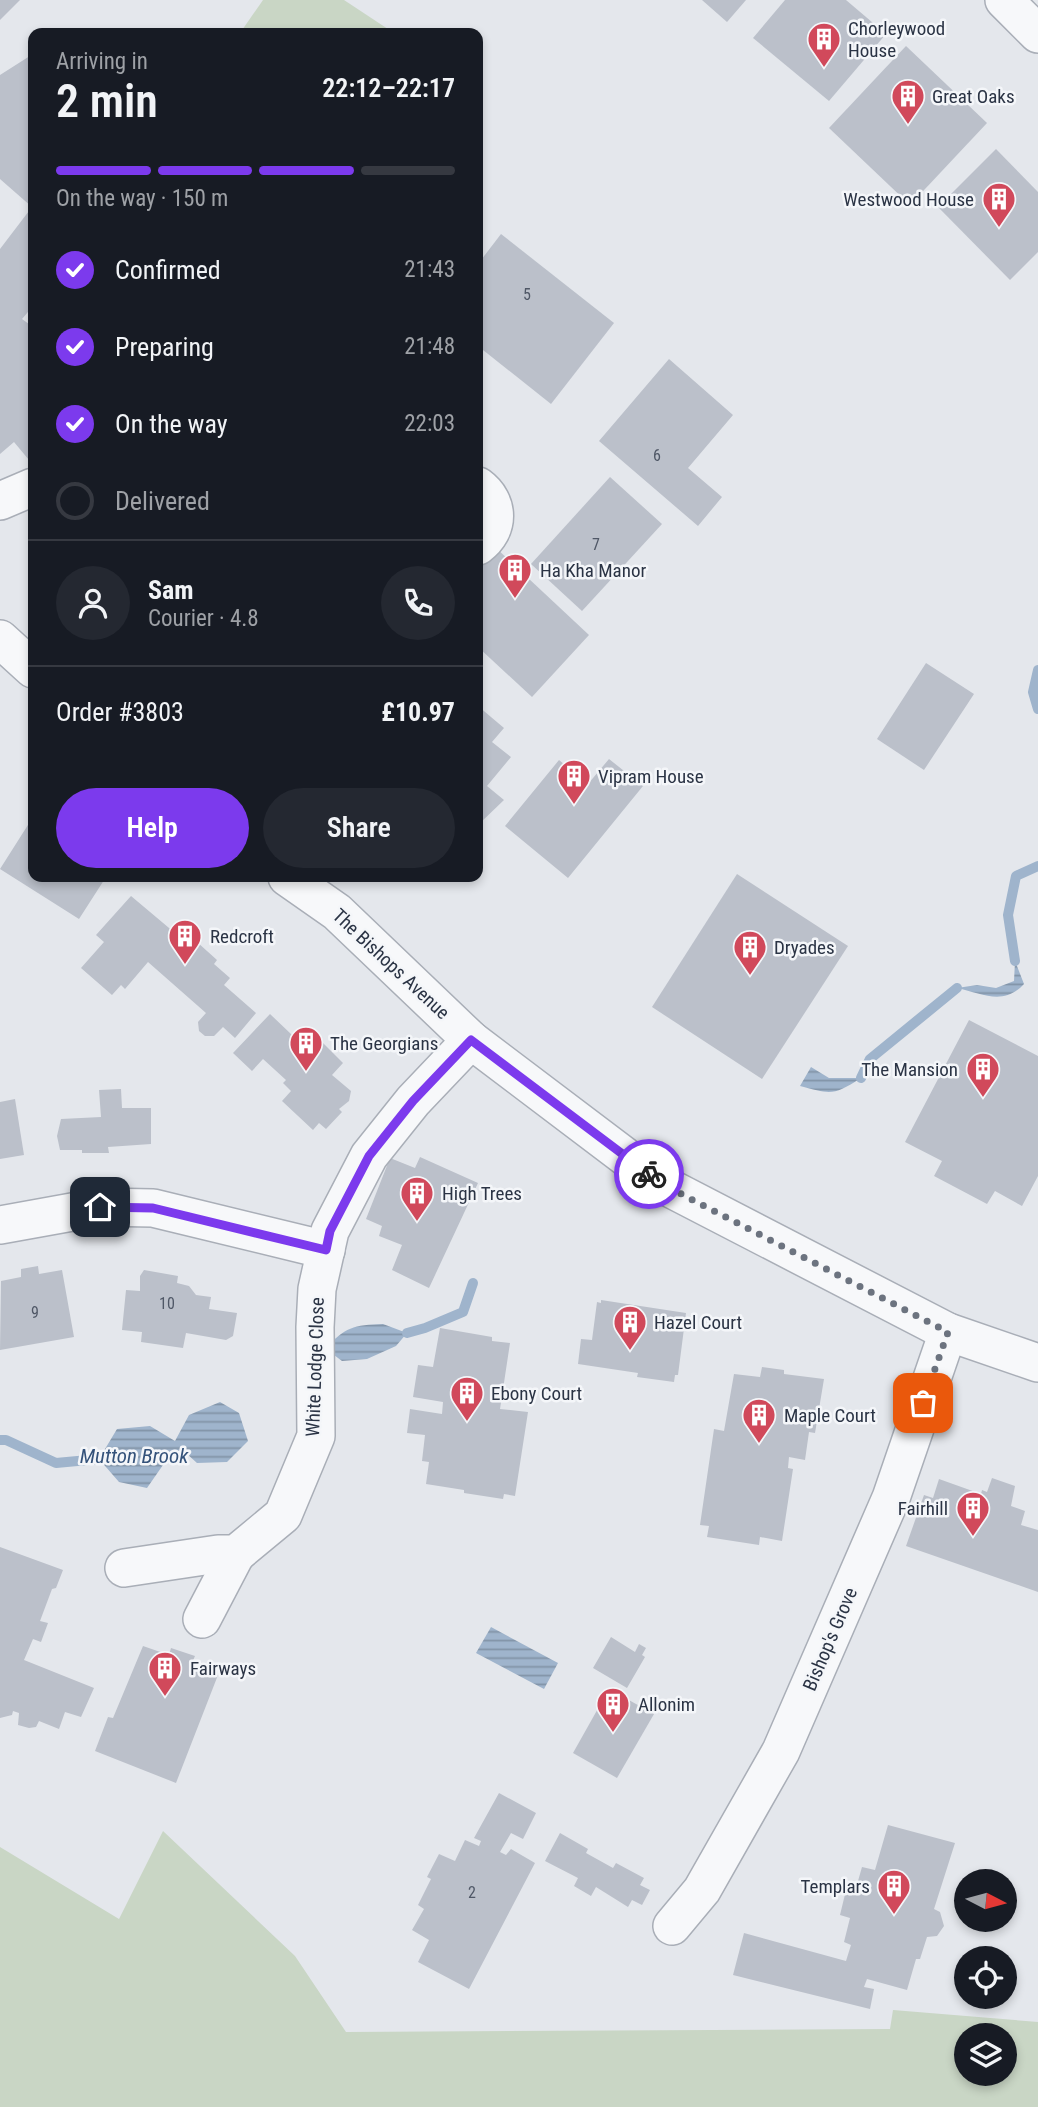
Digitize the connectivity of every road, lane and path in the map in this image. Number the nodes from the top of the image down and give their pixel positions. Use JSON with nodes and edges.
{"nodes":[{"id":1,"x":1004,"y":0,"type":"edge"},
{"id":2,"x":1038,"y":34,"type":"edge"},
{"id":3,"x":28,"y":488,"type":"edge"},
{"id":4,"x":483,"y":491,"type":"edge"},
{"id":5,"x":0,"y":501,"type":"edge"},
{"id":6,"x":483,"y":542,"type":"edge"},
{"id":7,"x":0,"y":639,"type":"edge"},
{"id":8,"x":28,"y":664,"type":"edge"},
{"id":9,"x":294,"y":882,"type":"edge"},
{"id":10,"x":471,"y":1040,"type":"junction"},
{"id":11,"x":0,"y":1225,"type":"edge"},
{"id":12,"x":326,"y":1250,"type":"junction"},
{"id":13,"x":948,"y":1332,"type":"junction"},
{"id":14,"x":1038,"y":1363,"type":"edge"},
{"id":15,"x":236,"y":1554,"type":"junction"},
{"id":16,"x":124,"y":1568,"type":"dead end"},
{"id":17,"x":202,"y":1619,"type":"dead end"},
{"id":18,"x":672,"y":1926,"type":"dead end"}],
"edges":[{"from":1,"to":2,"type":"street"},
{"from":3,"to":5,"type":"street"},
{"from":4,"to":6,"type":"street"},
{"from":7,"to":8,"type":"street"},
{"from":9,"to":10,"type":"street","name":"The Bishops Avenue"},
{"from":10,"to":12,"type":"street","name":"White Lodge Close"},
{"from":10,"to":13,"type":"street","name":"The Bishops Avenue"},
{"from":11,"to":12,"type":"street"},
{"from":12,"to":15,"type":"street","name":"White Lodge Close"},
{"from":13,"to":14,"type":"street","name":"The Bishops Avenue"},
{"from":13,"to":18,"type":"street","name":"Bishop's Grove"},
{"from":15,"to":16,"type":"street"},
{"from":15,"to":17,"type":"street"}]}
